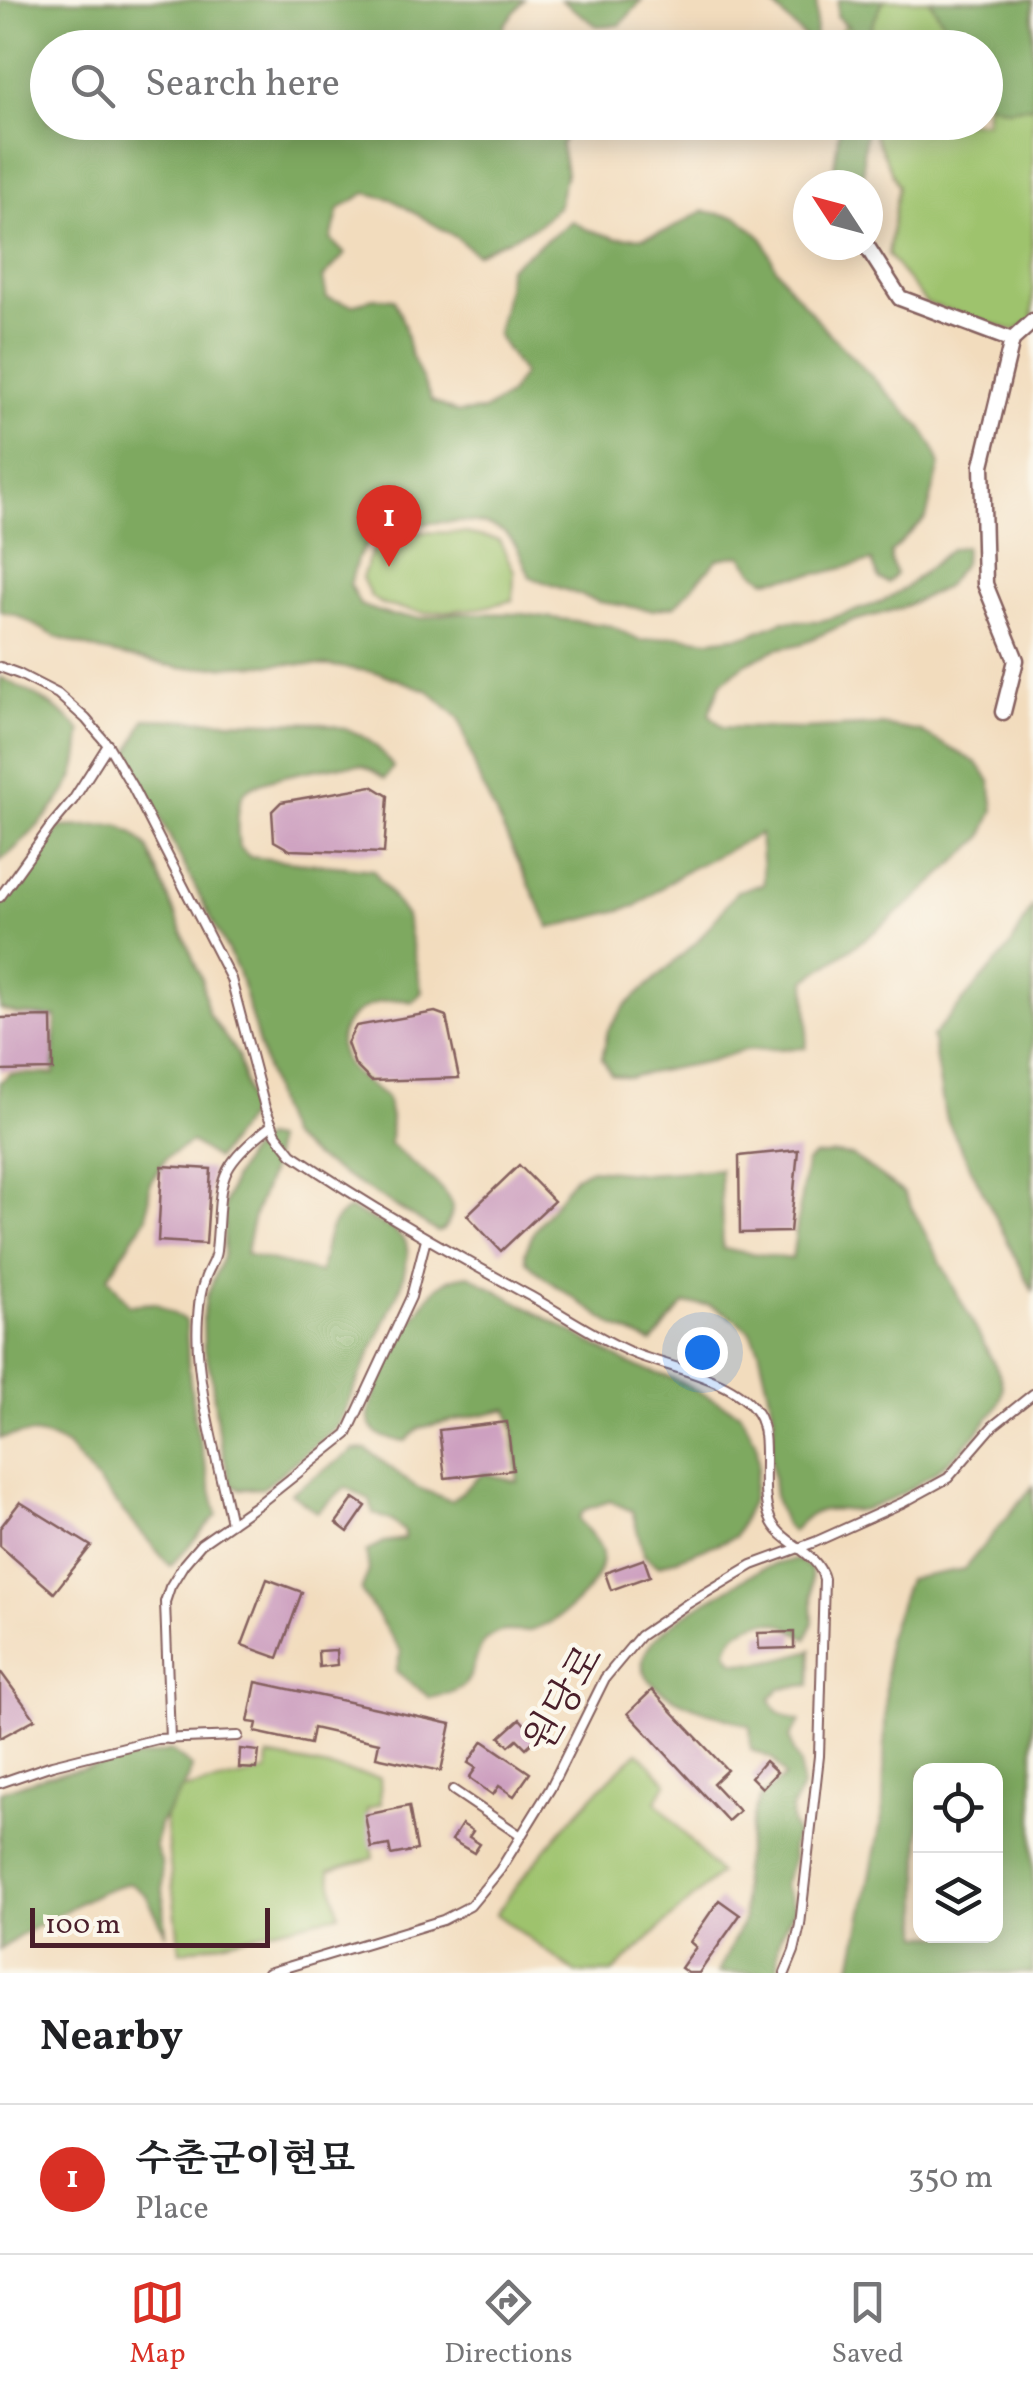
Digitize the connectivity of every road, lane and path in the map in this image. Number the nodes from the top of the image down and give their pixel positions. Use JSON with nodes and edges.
{"nodes":[{"id":1,"x":876,"y":260,"type":"edge"},
{"id":2,"x":1033,"y":321,"type":"edge"},
{"id":3,"x":1012,"y":340,"type":"junction"},
{"id":4,"x":0,"y":667,"type":"edge"},
{"id":5,"x":1004,"y":712,"type":"dead end"},
{"id":6,"x":108,"y":746,"type":"junction"},
{"id":7,"x":0,"y":897,"type":"edge"},
{"id":8,"x":272,"y":1124,"type":"junction"},
{"id":9,"x":426,"y":1239,"type":"junction"},
{"id":10,"x":1033,"y":1394,"type":"edge"},
{"id":11,"x":231,"y":1523,"type":"junction"},
{"id":12,"x":800,"y":1547,"type":"junction"},
{"id":13,"x":238,"y":1736,"type":"dead end"},
{"id":14,"x":170,"y":1739,"type":"junction"},
{"id":15,"x":0,"y":1784,"type":"edge"},
{"id":16,"x":453,"y":1790,"type":"dead end"},
{"id":17,"x":520,"y":1836,"type":"junction"},
{"id":18,"x":268,"y":1973,"type":"edge"},
{"id":19,"x":785,"y":1973,"type":"edge"}],
"edges":[{"from":1,"to":3,"type":"street"},
{"from":2,"to":3,"type":"street"},
{"from":3,"to":5,"type":"street"},
{"from":4,"to":6,"type":"lane"},
{"from":6,"to":7,"type":"lane"},
{"from":6,"to":8,"type":"lane"},
{"from":8,"to":9,"type":"lane"},
{"from":8,"to":11,"type":"lane"},
{"from":9,"to":11,"type":"lane"},
{"from":9,"to":12,"type":"lane"},
{"from":10,"to":12,"type":"lane","name":"원당로"},
{"from":11,"to":14,"type":"lane"},
{"from":12,"to":17,"type":"lane","name":"원당로"},
{"from":12,"to":19,"type":"lane"},
{"from":13,"to":14,"type":"lane"},
{"from":14,"to":15,"type":"lane"},
{"from":16,"to":17,"type":"lane"},
{"from":17,"to":18,"type":"lane","name":"원당로"}]}
